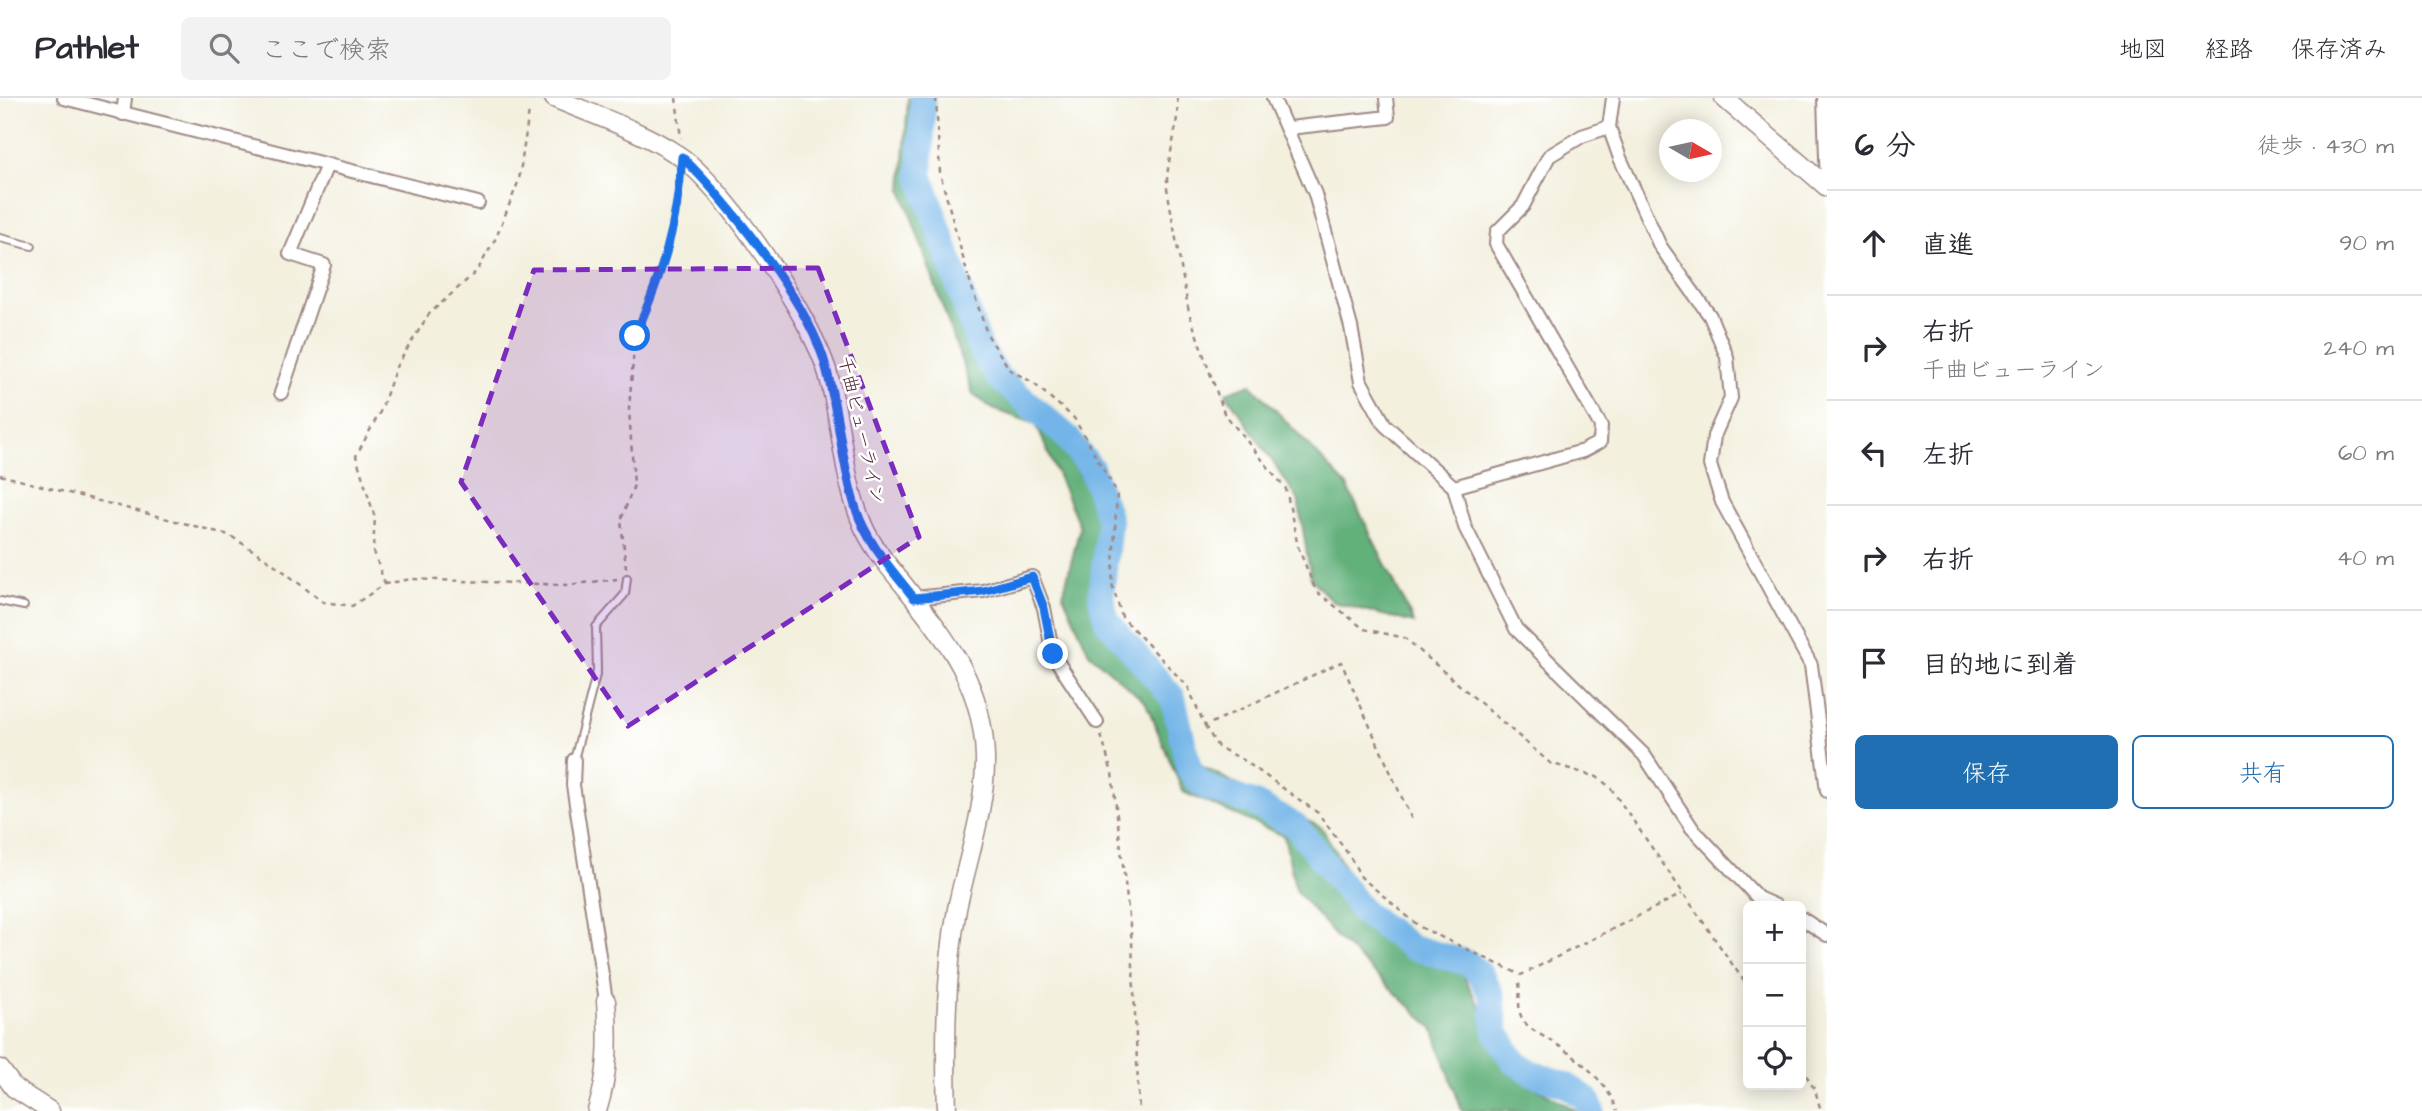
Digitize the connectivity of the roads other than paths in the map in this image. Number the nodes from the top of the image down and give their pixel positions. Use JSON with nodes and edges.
{"nodes":[{"id":1,"x":64,"y":98,"type":"edge"},
{"id":2,"x":125,"y":98,"type":"edge"},
{"id":3,"x":554,"y":98,"type":"edge"},
{"id":4,"x":1273,"y":98,"type":"edge"},
{"id":5,"x":1386,"y":98,"type":"edge"},
{"id":6,"x":1613,"y":98,"type":"edge"},
{"id":7,"x":1724,"y":98,"type":"edge"},
{"id":8,"x":1824,"y":98,"type":"edge"},
{"id":9,"x":123,"y":114,"type":"junction"},
{"id":10,"x":1609,"y":127,"type":"junction"},
{"id":11,"x":1289,"y":128,"type":"junction"},
{"id":12,"x":327,"y":164,"type":"junction"},
{"id":13,"x":1827,"y":187,"type":"edge"},
{"id":14,"x":478,"y":203,"type":"dead end"},
{"id":15,"x":0,"y":239,"type":"edge"},
{"id":16,"x":32,"y":246,"type":"dead end"},
{"id":17,"x":281,"y":393,"type":"dead end"},
{"id":18,"x":1454,"y":487,"type":"junction"},
{"id":19,"x":627,"y":578,"type":"road end"},
{"id":20,"x":914,"y":598,"type":"junction"},
{"id":21,"x":0,"y":601,"type":"edge"},
{"id":22,"x":24,"y":606,"type":"dead end"},
{"id":23,"x":1097,"y":722,"type":"road end"},
{"id":24,"x":574,"y":760,"type":"joint"},
{"id":25,"x":1827,"y":791,"type":"edge"},
{"id":26,"x":1765,"y":901,"type":"edge"},
{"id":27,"x":1806,"y":921,"type":"edge"},
{"id":28,"x":1827,"y":935,"type":"edge"},
{"id":29,"x":606,"y":1001,"type":"joint"},
{"id":30,"x":0,"y":1069,"type":"edge"},
{"id":31,"x":50,"y":1111,"type":"edge"},
{"id":32,"x":597,"y":1111,"type":"edge"},
{"id":33,"x":947,"y":1111,"type":"edge"}],
"edges":[{"from":1,"to":9,"type":"street"},
{"from":2,"to":9,"type":"street"},
{"from":3,"to":20,"type":"street","name":"千曲ビューライン"},
{"from":4,"to":11,"type":"street"},
{"from":5,"to":11,"type":"street"},
{"from":6,"to":10,"type":"street"},
{"from":7,"to":13,"type":"street"},
{"from":8,"to":13,"type":"street"},
{"from":9,"to":12,"type":"street"},
{"from":10,"to":18,"type":"street"},
{"from":10,"to":25,"type":"street"},
{"from":11,"to":18,"type":"street"},
{"from":12,"to":14,"type":"street"},
{"from":12,"to":17,"type":"street"},
{"from":15,"to":16,"type":"lane"},
{"from":18,"to":26,"type":"street"},
{"from":19,"to":24,"type":"lane"},
{"from":20,"to":23,"type":"street"},
{"from":20,"to":33,"type":"street","name":"千曲ビューライン"},
{"from":21,"to":22,"type":"lane"},
{"from":24,"to":29,"type":"street"},
{"from":27,"to":28,"type":"street"},
{"from":29,"to":32,"type":"street"},
{"from":30,"to":31,"type":"street"}]}
